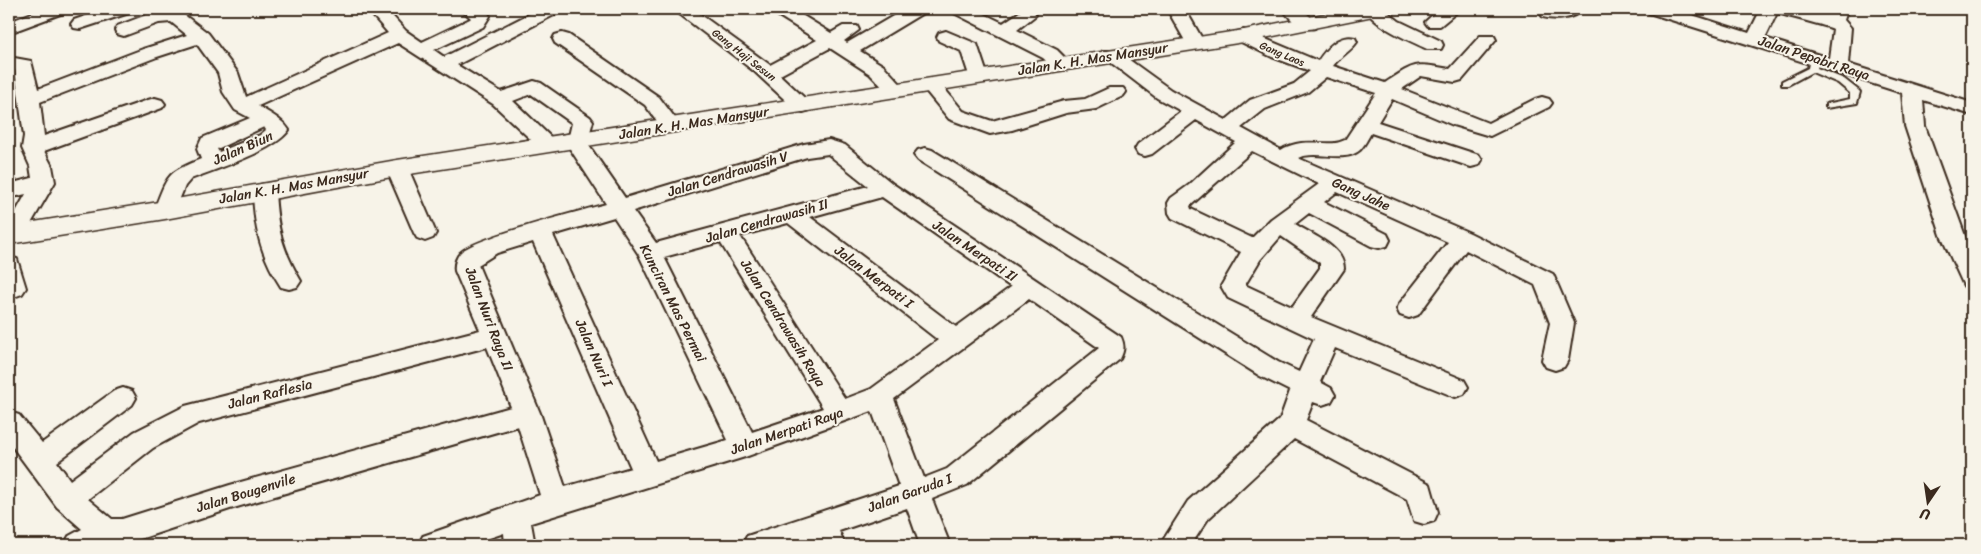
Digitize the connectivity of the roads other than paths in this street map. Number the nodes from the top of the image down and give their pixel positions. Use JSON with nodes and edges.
{"nodes":[{"id":1,"x":57,"y":9,"type":"edge"},
{"id":2,"x":123,"y":9,"type":"edge"},
{"id":3,"x":376,"y":9,"type":"edge"},
{"id":4,"x":470,"y":9,"type":"edge"},
{"id":5,"x":682,"y":9,"type":"edge"},
{"id":6,"x":780,"y":9,"type":"edge"},
{"id":7,"x":917,"y":9,"type":"edge"},
{"id":8,"x":960,"y":9,"type":"edge"},
{"id":9,"x":1176,"y":9,"type":"edge"},
{"id":10,"x":1573,"y":9,"type":"edge"},
{"id":11,"x":1655,"y":9,"type":"edge"},
{"id":12,"x":1770,"y":9,"type":"edge"},
{"id":13,"x":1783,"y":9,"type":"edge"},
{"id":14,"x":550,"y":10,"type":"dead end"},
{"id":15,"x":1368,"y":10,"type":"edge"},
{"id":16,"x":158,"y":11,"type":"edge"},
{"id":17,"x":1550,"y":14,"type":"dead end"},
{"id":18,"x":1833,"y":15,"type":"edge"},
{"id":19,"x":89,"y":16,"type":"edge"},
{"id":20,"x":1027,"y":16,"type":"dead end"},
{"id":21,"x":1300,"y":16,"type":"edge"},
{"id":22,"x":9,"y":28,"type":"edge"},
{"id":23,"x":124,"y":30,"type":"dead end"},
{"id":24,"x":850,"y":30,"type":"dead end"},
{"id":25,"x":1006,"y":30,"type":"junction"},
{"id":26,"x":399,"y":35,"type":"junction"},
{"id":27,"x":1244,"y":36,"type":"junction"},
{"id":28,"x":200,"y":37,"type":"junction"},
{"id":29,"x":946,"y":37,"type":"dead end"},
{"id":30,"x":562,"y":39,"type":"dead end"},
{"id":31,"x":1755,"y":39,"type":"junction"},
{"id":32,"x":1487,"y":40,"type":"dead end"},
{"id":33,"x":1196,"y":42,"type":"junction"},
{"id":34,"x":1348,"y":42,"type":"dead end"},
{"id":35,"x":840,"y":45,"type":"junction"},
{"id":36,"x":1434,"y":45,"type":"dead end"},
{"id":37,"x":420,"y":50,"type":"junction"},
{"id":38,"x":1110,"y":55,"type":"junction"},
{"id":39,"x":9,"y":64,"type":"edge"},
{"id":40,"x":1061,"y":64,"type":"junction"},
{"id":41,"x":1814,"y":64,"type":"junction"},
{"id":42,"x":443,"y":66,"type":"junction"},
{"id":43,"x":1838,"y":66,"type":"junction"},
{"id":44,"x":1322,"y":71,"type":"junction"},
{"id":45,"x":769,"y":73,"type":"junction"},
{"id":46,"x":978,"y":77,"type":"junction"},
{"id":47,"x":1785,"y":83,"type":"dead end"},
{"id":48,"x":931,"y":86,"type":"junction"},
{"id":49,"x":1388,"y":90,"type":"junction"},
{"id":50,"x":1912,"y":90,"type":"junction"},
{"id":51,"x":897,"y":91,"type":"junction"},
{"id":52,"x":1116,"y":92,"type":"dead end"},
{"id":53,"x":30,"y":99,"type":"junction"},
{"id":54,"x":500,"y":100,"type":"junction"},
{"id":55,"x":1542,"y":103,"type":"dead end"},
{"id":56,"x":154,"y":104,"type":"dead end"},
{"id":57,"x":242,"y":106,"type":"junction"},
{"id":58,"x":802,"y":106,"type":"junction"},
{"id":59,"x":1829,"y":106,"type":"dead end"},
{"id":60,"x":1972,"y":109,"type":"edge"},
{"id":61,"x":1194,"y":111,"type":"junction"},
{"id":62,"x":1366,"y":125,"type":"junction"},
{"id":63,"x":671,"y":126,"type":"junction"},
{"id":64,"x":1228,"y":128,"type":"junction"},
{"id":65,"x":577,"y":141,"type":"junction"},
{"id":66,"x":1250,"y":141,"type":"junction"},
{"id":67,"x":549,"y":145,"type":"junction"},
{"id":68,"x":32,"y":148,"type":"junction"},
{"id":69,"x":1145,"y":149,"type":"dead end"},
{"id":70,"x":838,"y":150,"type":"joint"},
{"id":71,"x":925,"y":155,"type":"dead end"},
{"id":72,"x":1282,"y":158,"type":"junction"},
{"id":73,"x":1471,"y":160,"type":"dead end"},
{"id":74,"x":397,"y":168,"type":"junction"},
{"id":75,"x":44,"y":182,"type":"junction"},
{"id":76,"x":1336,"y":182,"type":"junction"},
{"id":77,"x":885,"y":189,"type":"junction"},
{"id":78,"x":9,"y":191,"type":"edge"},
{"id":79,"x":264,"y":192,"type":"junction"},
{"id":80,"x":1368,"y":197,"type":"junction"},
{"id":81,"x":1308,"y":203,"type":"junction"},
{"id":82,"x":620,"y":208,"type":"junction"},
{"id":83,"x":165,"y":210,"type":"junction"},
{"id":84,"x":792,"y":215,"type":"junction"},
{"id":85,"x":1338,"y":220,"type":"junction"},
{"id":86,"x":1279,"y":224,"type":"junction"},
{"id":87,"x":424,"y":232,"type":"dead end"},
{"id":88,"x":540,"y":232,"type":"junction"},
{"id":89,"x":726,"y":233,"type":"junction"},
{"id":90,"x":11,"y":234,"type":"edge"},
{"id":91,"x":1462,"y":239,"type":"junction"},
{"id":92,"x":1379,"y":240,"type":"dead end"},
{"id":93,"x":1256,"y":250,"type":"junction"},
{"id":94,"x":650,"y":254,"type":"junction"},
{"id":95,"x":1972,"y":280,"type":"edge"},
{"id":96,"x":289,"y":281,"type":"dead end"},
{"id":97,"x":1028,"y":287,"type":"junction"},
{"id":98,"x":1409,"y":309,"type":"dead end"},
{"id":99,"x":1296,"y":320,"type":"junction"},
{"id":100,"x":1328,"y":335,"type":"junction"},
{"id":101,"x":494,"y":336,"type":"junction"},
{"id":102,"x":956,"y":340,"type":"junction"},
{"id":103,"x":1113,"y":348,"type":"joint"},
{"id":104,"x":1555,"y":360,"type":"dead end"},
{"id":105,"x":1455,"y":387,"type":"dead end"},
{"id":106,"x":1313,"y":391,"type":"junction"},
{"id":107,"x":880,"y":396,"type":"junction"},
{"id":108,"x":123,"y":398,"type":"dead end"},
{"id":109,"x":527,"y":413,"type":"junction"},
{"id":110,"x":840,"y":414,"type":"junction"},
{"id":111,"x":9,"y":423,"type":"edge"},
{"id":112,"x":1292,"y":425,"type":"junction"},
{"id":113,"x":745,"y":446,"type":"junction"},
{"id":114,"x":40,"y":460,"type":"junction"},
{"id":115,"x":648,"y":474,"type":"junction"},
{"id":116,"x":916,"y":494,"type":"junction"},
{"id":117,"x":68,"y":498,"type":"junction"},
{"id":118,"x":556,"y":502,"type":"junction"},
{"id":119,"x":1424,"y":512,"type":"dead end"},
{"id":120,"x":516,"y":517,"type":"junction"},
{"id":121,"x":826,"y":535,"type":"edge"},
{"id":122,"x":115,"y":536,"type":"edge"},
{"id":123,"x":79,"y":545,"type":"edge"},
{"id":124,"x":433,"y":545,"type":"edge"},
{"id":125,"x":520,"y":545,"type":"edge"},
{"id":126,"x":757,"y":545,"type":"edge"},
{"id":127,"x":935,"y":545,"type":"edge"},
{"id":128,"x":1175,"y":545,"type":"edge"}],
"edges":[{"from":1,"to":22,"type":"street"},
{"from":2,"to":19,"type":"street"},
{"from":3,"to":26,"type":"street"},
{"from":4,"to":37,"type":"street"},
{"from":5,"to":45,"type":"street","name":"Gang Haji Sesun"},
{"from":6,"to":35,"type":"street"},
{"from":7,"to":35,"type":"street"},
{"from":8,"to":25,"type":"street"},
{"from":9,"to":33,"type":"street"},
{"from":10,"to":17,"type":"street"},
{"from":11,"to":31,"type":"street","name":"Jalan Pepabri Raya"},
{"from":12,"to":31,"type":"street"},
{"from":13,"to":18,"type":"street"},
{"from":14,"to":42,"type":"street"},
{"from":15,"to":21,"type":"street","name":"Jalan K. H. Mas Mansyur"},
{"from":15,"to":36,"type":"street"},
{"from":16,"to":23,"type":"street"},
{"from":16,"to":28,"type":"street"},
{"from":18,"to":43,"type":"street"},
{"from":20,"to":25,"type":"street"},
{"from":21,"to":27,"type":"street","name":"Jalan K. H. Mas Mansyur"},
{"from":24,"to":35,"type":"street"},
{"from":25,"to":40,"type":"street"},
{"from":26,"to":37,"type":"street"},
{"from":26,"to":57,"type":"street"},
{"from":27,"to":33,"type":"street","name":"Jalan K. H. Mas Mansyur"},
{"from":27,"to":44,"type":"street","name":"Gang Laos"},
{"from":28,"to":53,"type":"street"},
{"from":28,"to":57,"type":"street"},
{"from":29,"to":46,"type":"street"},
{"from":30,"to":63,"type":"street"},
{"from":31,"to":41,"type":"street","name":"Jalan Pepabri Raya"},
{"from":32,"to":49,"type":"street"},
{"from":33,"to":38,"type":"street","name":"Jalan K. H. Mas Mansyur"},
{"from":34,"to":44,"type":"street","name":"Gang Laos"},
{"from":35,"to":45,"type":"street"},
{"from":35,"to":51,"type":"street"},
{"from":37,"to":42,"type":"street"},
{"from":38,"to":40,"type":"street","name":"Jalan K. H. Mas Mansyur"},
{"from":38,"to":61,"type":"street","name":"Gang Jahe"},
{"from":39,"to":53,"type":"street"},
{"from":40,"to":46,"type":"street","name":"Jalan K. H. Mas Mansyur"},
{"from":41,"to":43,"type":"street","name":"Jalan Pepabri Raya"},
{"from":41,"to":47,"type":"lane"},
{"from":41,"to":59,"type":"lane"},
{"from":42,"to":54,"type":"street"},
{"from":43,"to":50,"type":"street","name":"Jalan Pepabri Raya"},
{"from":44,"to":49,"type":"street","name":"Gang Laos"},
{"from":44,"to":64,"type":"street"},
{"from":45,"to":58,"type":"street","name":"Gang Haji Sesun"},
{"from":46,"to":48,"type":"street","name":"Jalan K. H. Mas Mansyur"},
{"from":48,"to":51,"type":"street","name":"Jalan K. H. Mas Mansyur"},
{"from":48,"to":52,"type":"street"},
{"from":49,"to":55,"type":"street","name":"Gang Laos"},
{"from":49,"to":62,"type":"street"},
{"from":50,"to":60,"type":"street","name":"Jalan Pepabri Raya"},
{"from":50,"to":95,"type":"street"},
{"from":51,"to":58,"type":"street","name":"Jalan K. H. Mas Mansyur"},
{"from":53,"to":68,"type":"street"},
{"from":54,"to":65,"type":"street"},
{"from":54,"to":67,"type":"street"},
{"from":56,"to":68,"type":"street"},
{"from":57,"to":83,"type":"street","name":"Jalan Biun"},
{"from":58,"to":63,"type":"street","name":"Jalan K. H. Mas Mansyur"},
{"from":61,"to":64,"type":"street","name":"Gang Jahe"},
{"from":61,"to":69,"type":"street"},
{"from":62,"to":72,"type":"street"},
{"from":62,"to":73,"type":"street"},
{"from":63,"to":65,"type":"street","name":"Jalan K. H. Mas Mansyur"},
{"from":64,"to":66,"type":"street","name":"Gang Jahe"},
{"from":65,"to":67,"type":"street","name":"Jalan K. H. Mas Mansyur"},
{"from":65,"to":82,"type":"street","name":"Kunciran Mas Permai"},
{"from":66,"to":72,"type":"street","name":"Gang Jahe"},
{"from":66,"to":93,"type":"street"},
{"from":67,"to":74,"type":"street","name":"Jalan K. H. Mas Mansyur"},
{"from":68,"to":75,"type":"street"},
{"from":70,"to":77,"type":"street","name":"Jalan Merpati II"},
{"from":70,"to":82,"type":"street","name":"Jalan Cendrawasih V"},
{"from":71,"to":106,"type":"street"},
{"from":72,"to":76,"type":"street","name":"Gang Jahe"},
{"from":74,"to":79,"type":"street","name":"Jalan K. H. Mas Mansyur"},
{"from":74,"to":87,"type":"street"},
{"from":75,"to":78,"type":"street"},
{"from":75,"to":90,"type":"street"},
{"from":76,"to":80,"type":"street","name":"Gang Jahe"},
{"from":76,"to":81,"type":"street"},
{"from":77,"to":84,"type":"street","name":"Jalan Cendrawasih II"},
{"from":77,"to":97,"type":"street","name":"Jalan Merpati II"},
{"from":79,"to":83,"type":"street","name":"Jalan K. H. Mas Mansyur"},
{"from":79,"to":96,"type":"street"},
{"from":80,"to":85,"type":"street"},
{"from":80,"to":91,"type":"street","name":"Gang Jahe"},
{"from":81,"to":85,"type":"street"},
{"from":81,"to":86,"type":"street"},
{"from":82,"to":88,"type":"street","name":"Jalan Nuri Raya II"},
{"from":82,"to":94,"type":"street","name":"Kunciran Mas Permai"},
{"from":83,"to":90,"type":"street","name":"Jalan K. H. Mas Mansyur"},
{"from":84,"to":89,"type":"street","name":"Jalan Cendrawasih II"},
{"from":84,"to":102,"type":"street","name":"Jalan Merpati I"},
{"from":85,"to":92,"type":"street"},
{"from":86,"to":93,"type":"street"},
{"from":86,"to":99,"type":"street"},
{"from":88,"to":101,"type":"street","name":"Jalan Nuri Raya II"},
{"from":88,"to":115,"type":"street","name":"Jalan Nuri I"},
{"from":89,"to":94,"type":"street","name":"Jalan Cendrawasih II"},
{"from":89,"to":110,"type":"street","name":"Jalan Cendrawasih Raya"},
{"from":91,"to":98,"type":"street"},
{"from":91,"to":104,"type":"street","name":"Gang Jahe"},
{"from":93,"to":99,"type":"street"},
{"from":94,"to":113,"type":"street","name":"Kunciran Mas Permai"},
{"from":97,"to":102,"type":"street","name":"Jalan Merpati Raya"},
{"from":97,"to":103,"type":"street","name":"Jalan Merpati II"},
{"from":99,"to":100,"type":"street"},
{"from":100,"to":105,"type":"street"},
{"from":100,"to":106,"type":"street"},
{"from":101,"to":109,"type":"street","name":"Jalan Nuri Raya II"},
{"from":101,"to":117,"type":"street","name":"Jalan Raflesia"},
{"from":102,"to":107,"type":"street","name":"Jalan Merpati Raya"},
{"from":103,"to":116,"type":"street","name":"Jalan Garuda I"},
{"from":106,"to":112,"type":"street"},
{"from":107,"to":110,"type":"street","name":"Jalan Merpati Raya"},
{"from":107,"to":116,"type":"street"},
{"from":108,"to":114,"type":"street"},
{"from":109,"to":118,"type":"street","name":"Jalan Nuri Raya II"},
{"from":109,"to":122,"type":"street","name":"Jalan Bougenvile"},
{"from":110,"to":113,"type":"street","name":"Jalan Merpati Raya"},
{"from":111,"to":114,"type":"street"},
{"from":112,"to":119,"type":"street"},
{"from":112,"to":128,"type":"street"},
{"from":113,"to":115,"type":"street","name":"Jalan Merpati Raya"},
{"from":114,"to":117,"type":"street"},
{"from":115,"to":118,"type":"street","name":"Jalan Merpati Raya"},
{"from":116,"to":121,"type":"street","name":"Jalan Garuda I"},
{"from":116,"to":127,"type":"street"},
{"from":117,"to":122,"type":"street"},
{"from":118,"to":120,"type":"street","name":"Jalan Merpati Raya"},
{"from":120,"to":124,"type":"street","name":"Jalan Merpati Raya"},
{"from":120,"to":125,"type":"street"},
{"from":121,"to":126,"type":"street","name":"Jalan Garuda I"},
{"from":122,"to":123,"type":"street","name":"Jalan Bougenvile"}]}
